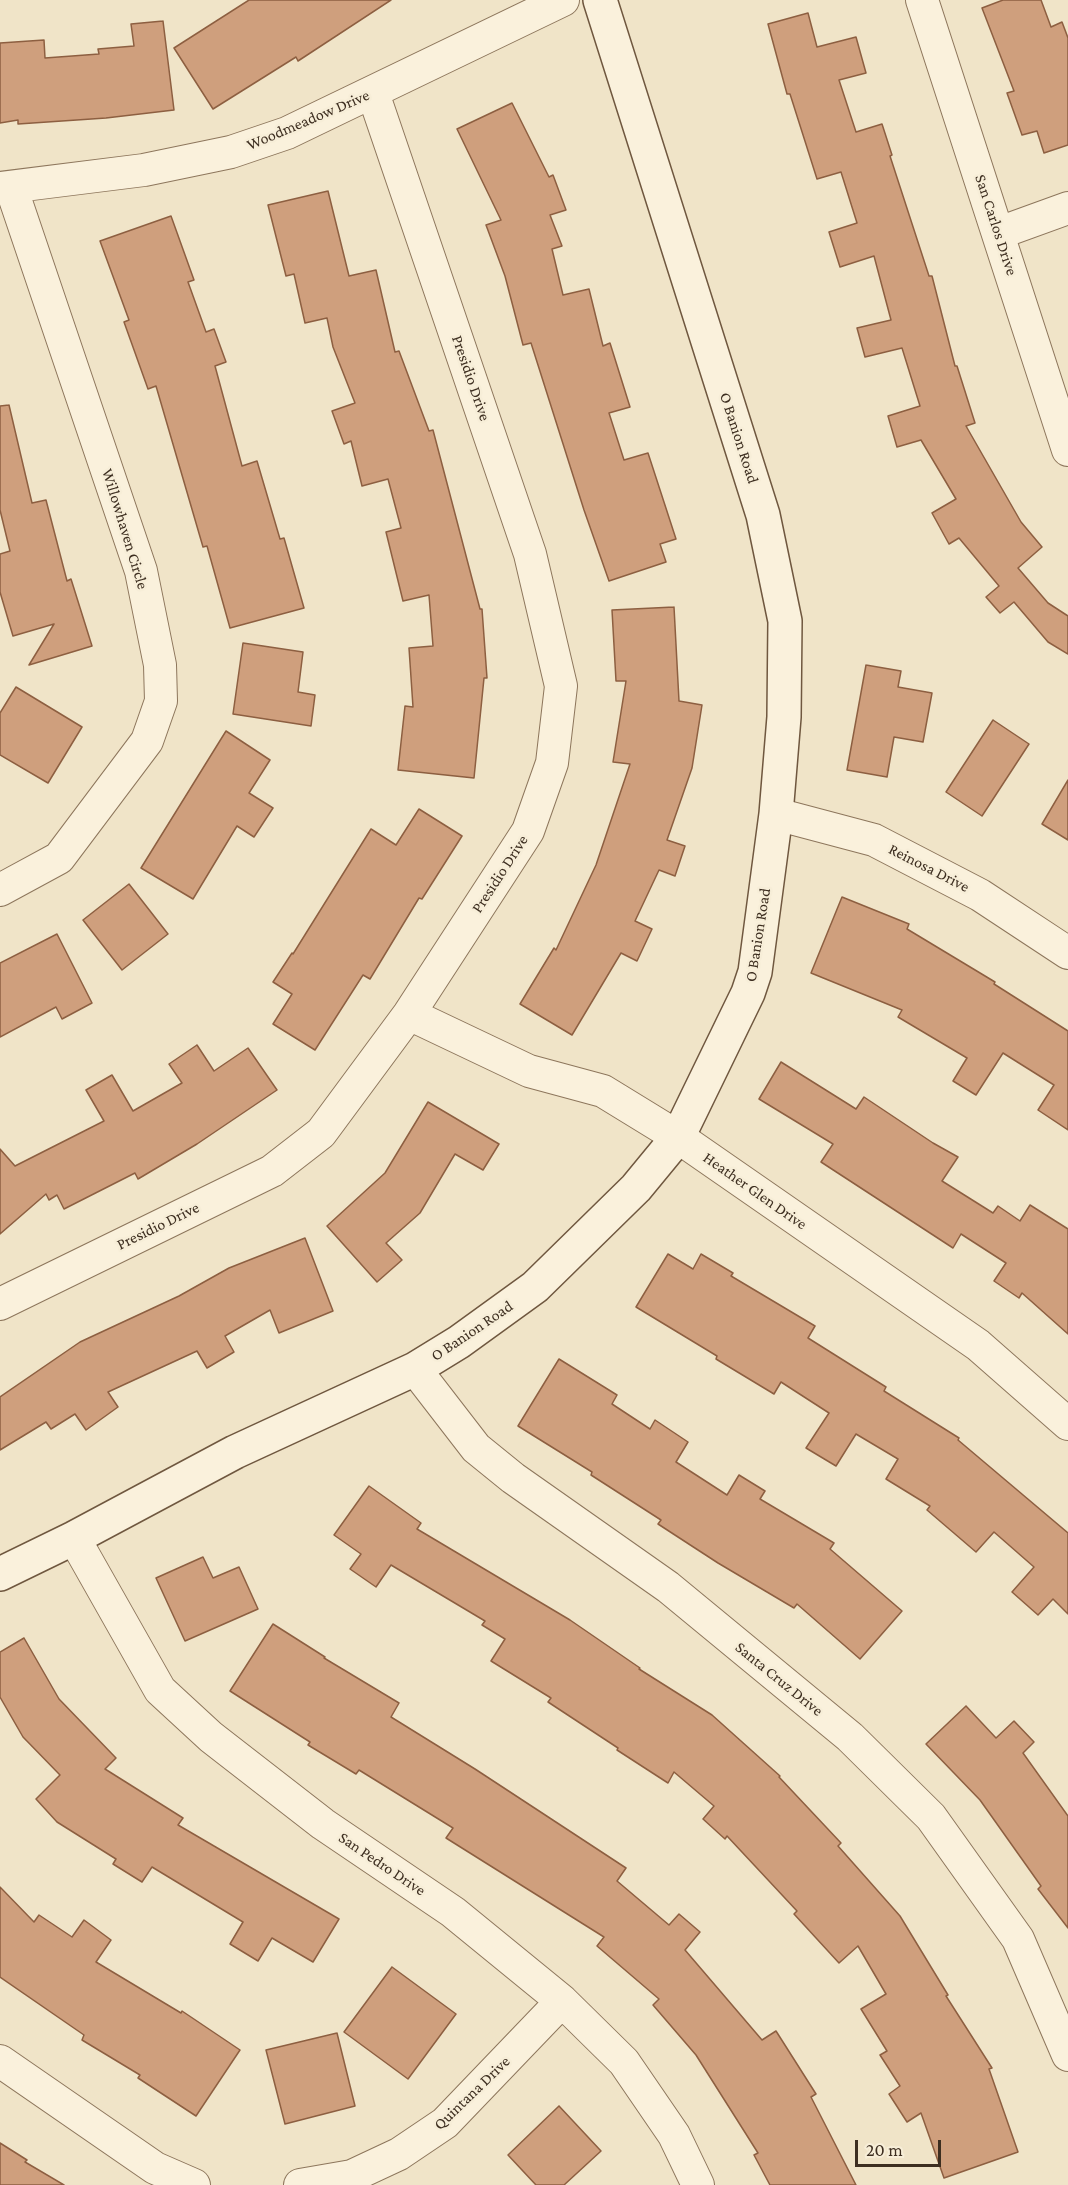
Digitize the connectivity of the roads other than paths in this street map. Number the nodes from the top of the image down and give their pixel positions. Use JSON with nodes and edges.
{"nodes":[{"id":1,"x":563,"y":0,"type":"edge"},
{"id":2,"x":600,"y":0,"type":"edge"},
{"id":3,"x":922,"y":0,"type":"edge"},
{"id":4,"x":373,"y":93,"type":"junction"},
{"id":5,"x":5,"y":187,"type":"edge"},
{"id":6,"x":1068,"y":208,"type":"edge"},
{"id":7,"x":999,"y":232,"type":"junction"},
{"id":8,"x":1068,"y":450,"type":"edge"},
{"id":9,"x":776,"y":814,"type":"junction"},
{"id":10,"x":0,"y":890,"type":"edge"},
{"id":11,"x":1068,"y":953,"type":"edge"},
{"id":12,"x":409,"y":1014,"type":"junction"},
{"id":13,"x":678,"y":1137,"type":"junction"},
{"id":14,"x":0,"y":1304,"type":"edge"},
{"id":15,"x":415,"y":1369,"type":"junction"},
{"id":16,"x":1068,"y":1424,"type":"edge"},
{"id":17,"x":74,"y":1538,"type":"junction"},
{"id":18,"x":0,"y":1574,"type":"edge"},
{"id":19,"x":562,"y":2001,"type":"junction"},
{"id":20,"x":1068,"y":2055,"type":"edge"},
{"id":21,"x":0,"y":2061,"type":"edge"},
{"id":22,"x":194,"y":2185,"type":"edge"},
{"id":23,"x":300,"y":2185,"type":"edge"},
{"id":24,"x":698,"y":2185,"type":"edge"}],
"edges":[{"from":1,"to":4,"type":"street","name":"Woodmeadow Drive"},
{"from":2,"to":9,"type":"street","name":"O Banion Road"},
{"from":3,"to":7,"type":"street","name":"San Carlos Drive"},
{"from":4,"to":5,"type":"street","name":"Woodmeadow Drive"},
{"from":4,"to":12,"type":"street","name":"Presidio Drive"},
{"from":5,"to":10,"type":"street","name":"Willowhaven Circle"},
{"from":6,"to":7,"type":"street"},
{"from":7,"to":8,"type":"street","name":"San Carlos Drive"},
{"from":9,"to":11,"type":"street","name":"Reinosa Drive"},
{"from":9,"to":13,"type":"street","name":"O Banion Road"},
{"from":12,"to":13,"type":"street","name":"Heather Glen Drive"},
{"from":12,"to":14,"type":"street","name":"Presidio Drive"},
{"from":13,"to":15,"type":"street","name":"O Banion Road"},
{"from":13,"to":16,"type":"street","name":"Heather Glen Drive"},
{"from":15,"to":17,"type":"street","name":"O Banion Road"},
{"from":15,"to":20,"type":"street","name":"Santa Cruz Drive"},
{"from":17,"to":18,"type":"street","name":"O Banion Road"},
{"from":17,"to":19,"type":"street","name":"San Pedro Drive"},
{"from":19,"to":23,"type":"street","name":"Quintana Drive"},
{"from":19,"to":24,"type":"street","name":"San Pedro Drive"},
{"from":21,"to":22,"type":"street"}]}
